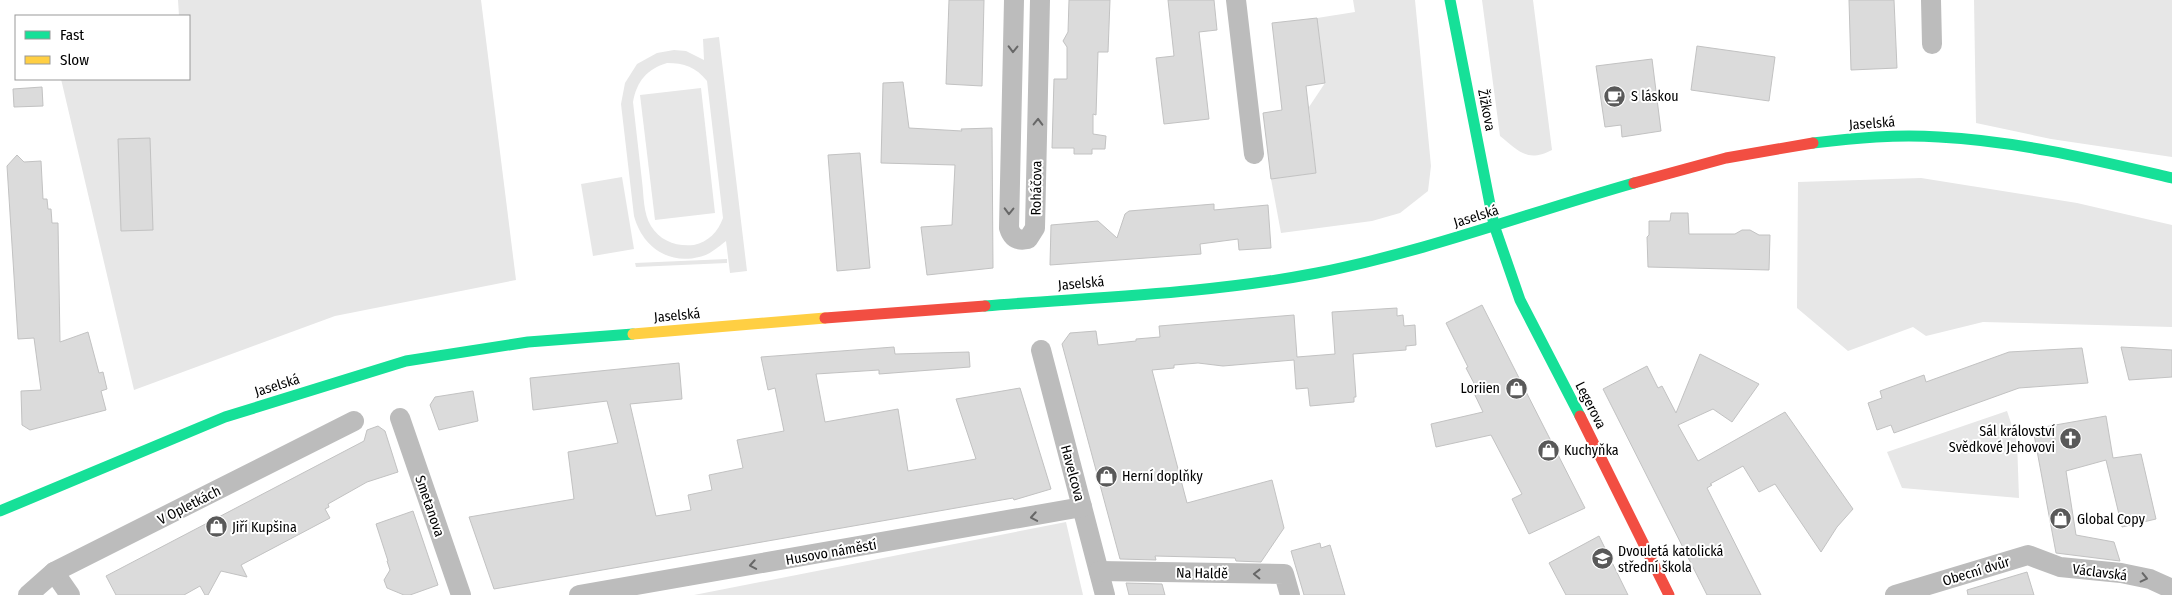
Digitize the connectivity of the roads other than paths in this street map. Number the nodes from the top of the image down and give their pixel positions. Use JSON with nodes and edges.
{"nodes":[{"id":1,"x":1014,"y":0,"type":"edge"},
{"id":2,"x":1040,"y":0,"type":"edge"},
{"id":3,"x":1236,"y":0,"type":"edge"},
{"id":4,"x":1450,"y":0,"type":"edge"},
{"id":5,"x":1931,"y":0,"type":"edge"},
{"id":6,"x":1932,"y":44,"type":"dead end"},
{"id":7,"x":1254,"y":154,"type":"dead end"},
{"id":8,"x":2172,"y":178,"type":"edge"},
{"id":9,"x":1494,"y":225,"type":"junction"},
{"id":10,"x":1041,"y":350,"type":"dead end"},
{"id":11,"x":400,"y":418,"type":"dead end"},
{"id":12,"x":354,"y":421,"type":"dead end"},
{"id":13,"x":1082,"y":508,"type":"junction"},
{"id":14,"x":0,"y":511,"type":"edge"},
{"id":15,"x":2028,"y":555,"type":"joint"},
{"id":16,"x":1099,"y":571,"type":"junction"},
{"id":17,"x":54,"y":572,"type":"junction"},
{"id":18,"x":2172,"y":589,"type":"edge"},
{"id":19,"x":28,"y":595,"type":"edge"},
{"id":20,"x":70,"y":595,"type":"edge"},
{"id":21,"x":461,"y":595,"type":"edge"},
{"id":22,"x":579,"y":595,"type":"edge"},
{"id":23,"x":1105,"y":595,"type":"edge"},
{"id":24,"x":1290,"y":595,"type":"edge"},
{"id":25,"x":1669,"y":595,"type":"edge"},
{"id":26,"x":1895,"y":595,"type":"edge"}],
"edges":[{"from":1,"to":2,"type":"street","name":"Roháčova","one_way":true},
{"from":3,"to":7,"type":"street"},
{"from":4,"to":9,"type":"street","name":"Žižkova"},
{"from":5,"to":6,"type":"street"},
{"from":8,"to":9,"type":"street","name":"Jaselská"},
{"from":9,"to":14,"type":"street","name":"Jaselská"},
{"from":9,"to":25,"type":"street","name":"Legerova"},
{"from":10,"to":13,"type":"street","name":"Havelcova"},
{"from":11,"to":21,"type":"street","name":"Smetanova"},
{"from":12,"to":17,"type":"street","name":"V Opletkách"},
{"from":13,"to":16,"type":"street","name":"Havelcova"},
{"from":13,"to":22,"type":"street","name":"Husovo náměstí","one_way":true},
{"from":15,"to":18,"type":"street","name":"Václavská","one_way":true},
{"from":15,"to":26,"type":"street","name":"Obecní dvůr"},
{"from":16,"to":23,"type":"street","name":"Havelcova"},
{"from":24,"to":16,"type":"street","name":"Na Haldě","one_way":true},
{"from":17,"to":19,"type":"street","name":"V Opletkách"},
{"from":17,"to":20,"type":"street"}]}
